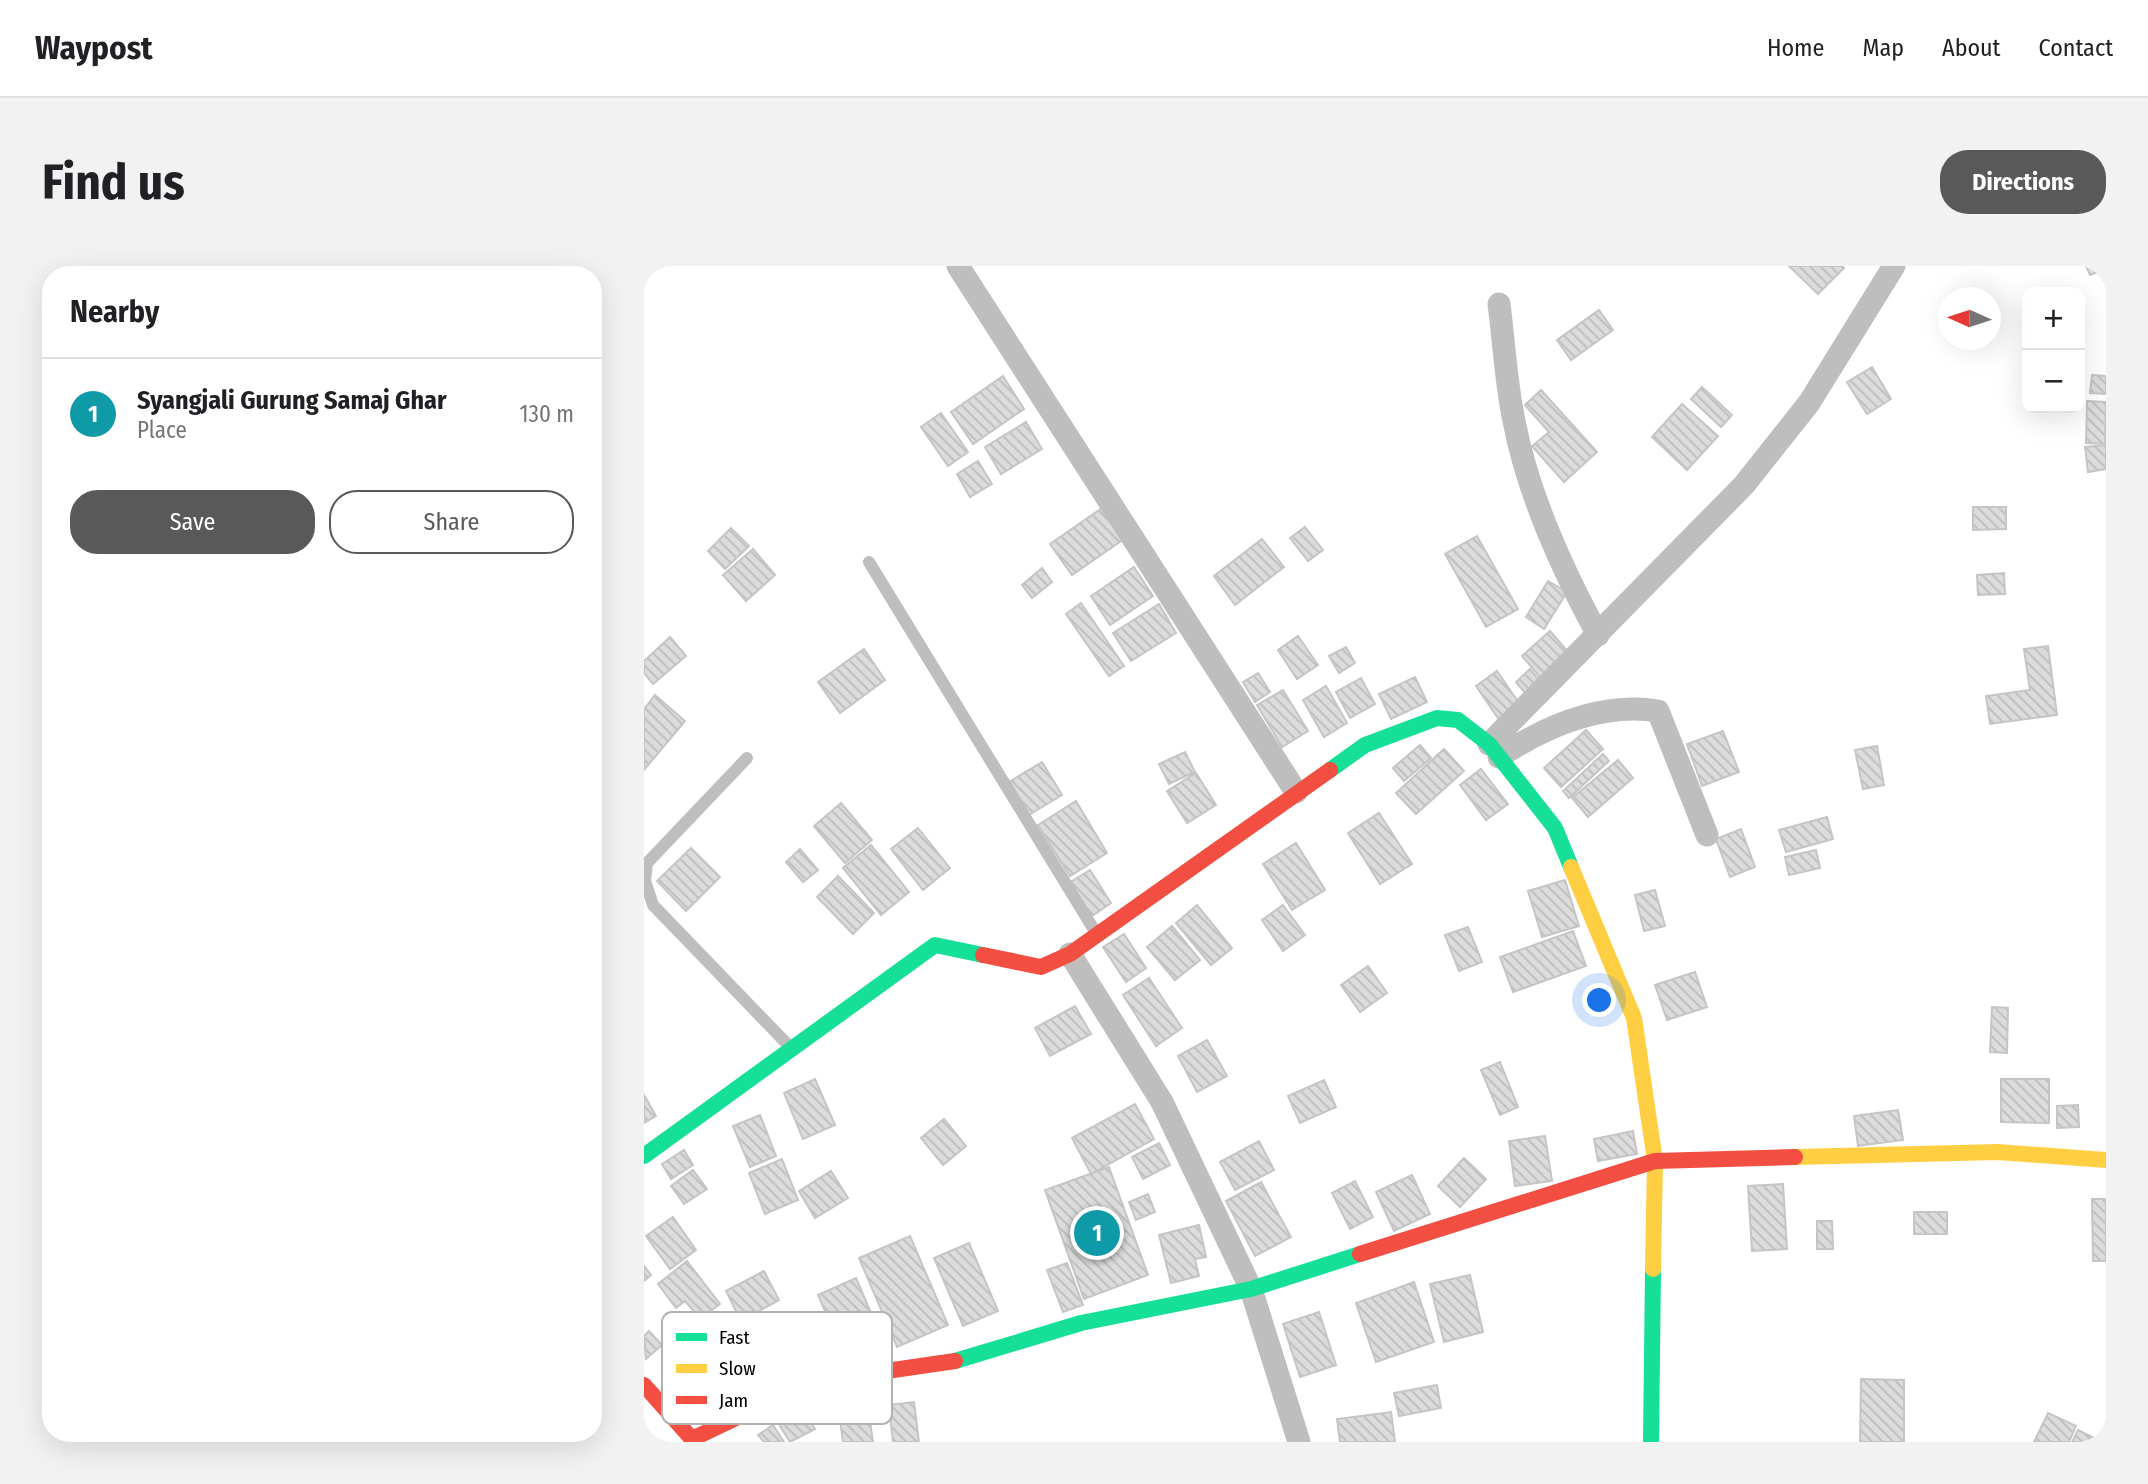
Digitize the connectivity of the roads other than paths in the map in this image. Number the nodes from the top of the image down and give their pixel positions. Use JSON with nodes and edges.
{"nodes":[{"id":1,"x":958,"y":266,"type":"edge"},
{"id":2,"x":1894,"y":266,"type":"edge"},
{"id":3,"x":1499,"y":304,"type":"dead end"},
{"id":4,"x":869,"y":562,"type":"dead end"},
{"id":5,"x":1598,"y":635,"type":"junction"},
{"id":6,"x":1494,"y":750,"type":"junction"},
{"id":7,"x":747,"y":758,"type":"dead end"},
{"id":8,"x":1296,"y":792,"type":"junction"},
{"id":9,"x":1706,"y":835,"type":"dead end"},
{"id":10,"x":1096,"y":933,"type":"junction"},
{"id":11,"x":1070,"y":954,"type":"junction"},
{"id":12,"x":792,"y":1049,"type":"junction"},
{"id":13,"x":644,"y":1156,"type":"edge"},
{"id":14,"x":2106,"y":1160,"type":"edge"},
{"id":15,"x":1654,"y":1161,"type":"junction"},
{"id":16,"x":1251,"y":1289,"type":"junction"},
{"id":17,"x":892,"y":1370,"type":"edge"},
{"id":18,"x":644,"y":1385,"type":"edge"},
{"id":19,"x":662,"y":1406,"type":"edge"},
{"id":20,"x":678,"y":1424,"type":"edge"},
{"id":21,"x":727,"y":1424,"type":"edge"},
{"id":22,"x":693,"y":1441,"type":"edge"},
{"id":23,"x":1299,"y":1442,"type":"edge"},
{"id":24,"x":1651,"y":1442,"type":"edge"}],
"edges":[{"from":1,"to":8,"type":"street"},
{"from":2,"to":5,"type":"street"},
{"from":3,"to":5,"type":"street"},
{"from":4,"to":10,"type":"lane"},
{"from":5,"to":6,"type":"street"},
{"from":6,"to":8,"type":"street"},
{"from":6,"to":9,"type":"street"},
{"from":6,"to":15,"type":"street"},
{"from":7,"to":12,"type":"lane"},
{"from":8,"to":10,"type":"street"},
{"from":10,"to":11,"type":"street"},
{"from":11,"to":12,"type":"street"},
{"from":11,"to":16,"type":"street"},
{"from":12,"to":13,"type":"street"},
{"from":14,"to":15,"type":"street"},
{"from":15,"to":16,"type":"street"},
{"from":15,"to":24,"type":"street"},
{"from":16,"to":17,"type":"street"},
{"from":16,"to":23,"type":"street"},
{"from":18,"to":19,"type":"street"},
{"from":20,"to":22,"type":"street"},
{"from":21,"to":22,"type":"street"}]}
